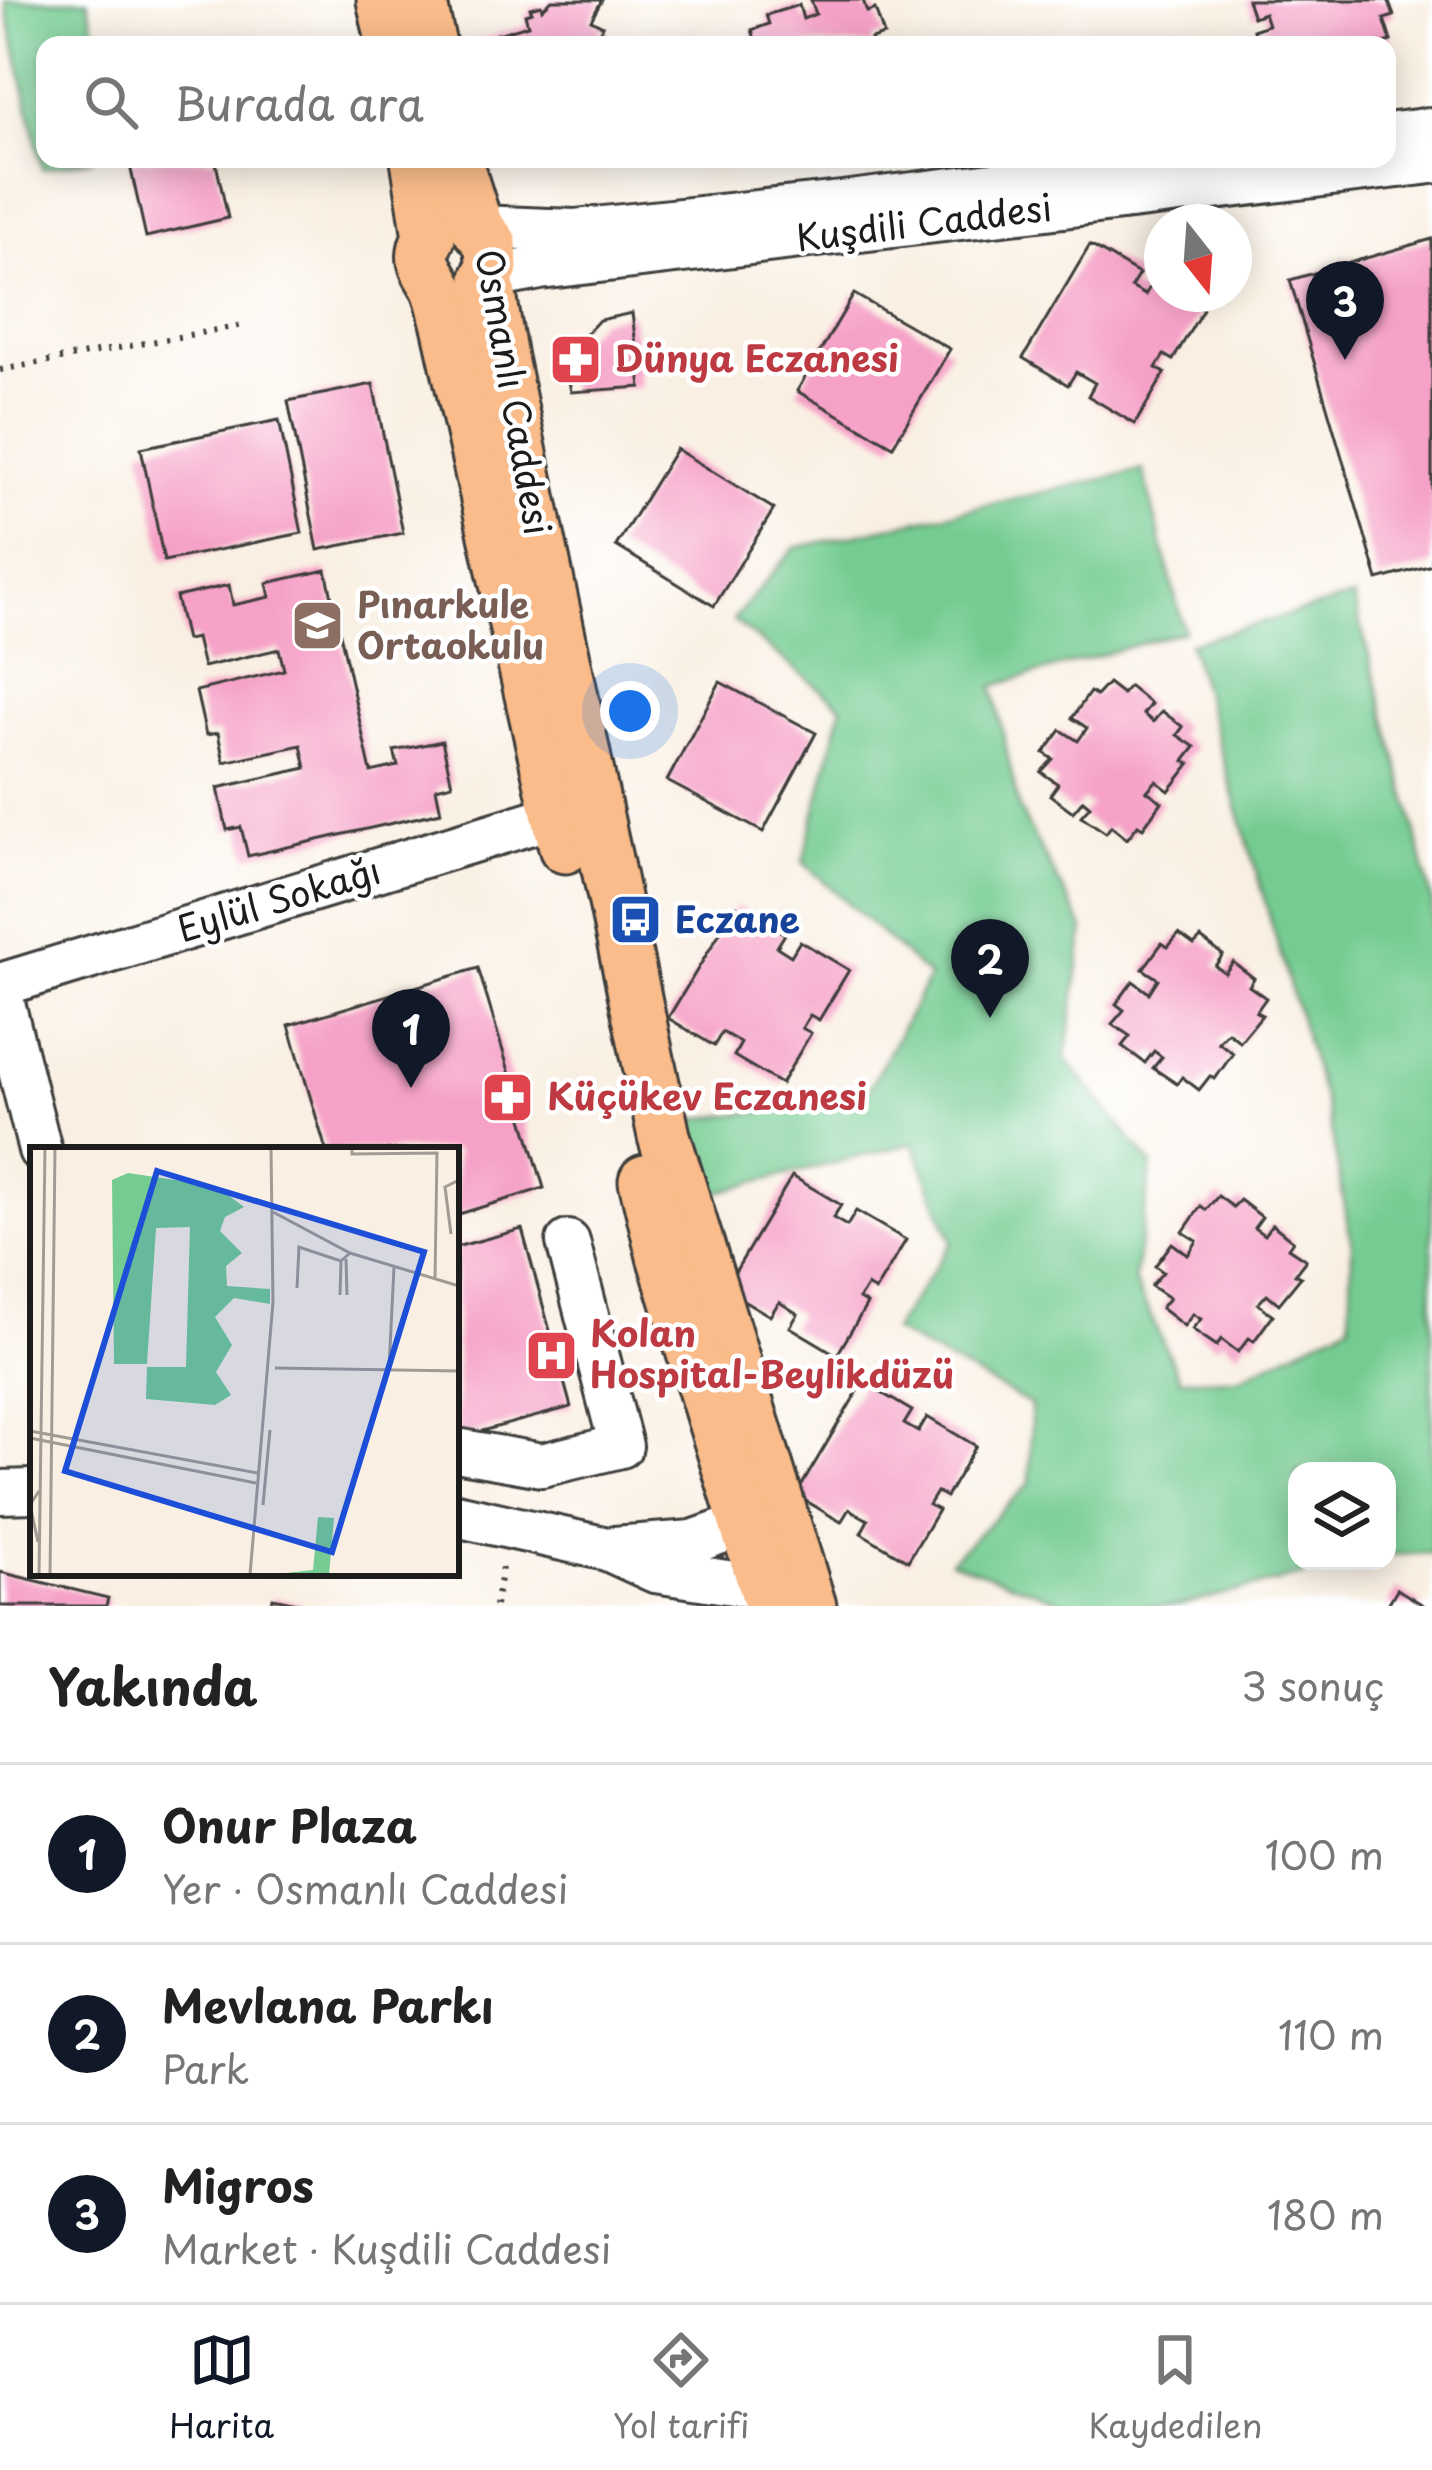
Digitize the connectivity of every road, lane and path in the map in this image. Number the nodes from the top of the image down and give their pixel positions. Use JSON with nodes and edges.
{"nodes":[{"id":1,"x":383,"y":0,"type":"edge"},
{"id":2,"x":420,"y":0,"type":"edge"},
{"id":3,"x":391,"y":36,"type":"edge"},
{"id":4,"x":428,"y":36,"type":"edge"},
{"id":5,"x":1432,"y":129,"type":"edge"},
{"id":6,"x":1396,"y":134,"type":"edge"},
{"id":7,"x":1432,"y":162,"type":"edge"},
{"id":8,"x":1396,"y":164,"type":"edge"},
{"id":9,"x":420,"y":168,"type":"edge"},
{"id":10,"x":454,"y":168,"type":"edge"},
{"id":11,"x":1119,"y":168,"type":"edge"},
{"id":12,"x":1305,"y":168,"type":"edge"},
{"id":13,"x":1241,"y":171,"type":"edge"},
{"id":14,"x":447,"y":249,"type":"junction"},
{"id":15,"x":487,"y":278,"type":"junction"},
{"id":16,"x":242,"y":325,"type":"dead end"},
{"id":17,"x":0,"y":370,"type":"edge"},
{"id":18,"x":558,"y":815,"type":"junction"},
{"id":19,"x":0,"y":988,"type":"edge"},
{"id":20,"x":39,"y":1147,"type":"edge"},
{"id":21,"x":568,"y":1242,"type":"dead end"},
{"id":22,"x":459,"y":1451,"type":"edge"},
{"id":23,"x":30,"y":1491,"type":"edge"},
{"id":24,"x":0,"y":1492,"type":"edge"},
{"id":25,"x":459,"y":1516,"type":"edge"},
{"id":26,"x":762,"y":1517,"type":"junction"},
{"id":27,"x":510,"y":1528,"type":"junction"},
{"id":28,"x":607,"y":1549,"type":"junction"},
{"id":29,"x":787,"y":1594,"type":"edge"},
{"id":30,"x":495,"y":1606,"type":"edge"}],
"edges":[{"from":1,"to":3,"type":"main road"},
{"from":2,"to":4,"type":"main road"},
{"from":5,"to":6,"type":"street"},
{"from":7,"to":8,"type":"street","name":"Kuşdili Caddesi"},
{"from":9,"to":14,"type":"main road","name":"Osmanlı Caddesi"},
{"from":10,"to":14,"type":"main road","name":"Osmanlı Caddesi"},
{"from":11,"to":14,"type":"street","name":"Kuşdili Caddesi"},
{"from":12,"to":13,"type":"street","name":"Kuşdili Caddesi"},
{"from":13,"to":15,"type":"street","name":"Kuşdili Caddesi"},
{"from":14,"to":15,"type":"main road"},
{"from":14,"to":18,"type":"main road","name":"Osmanlı Caddesi"},
{"from":15,"to":26,"type":"main road","name":"Osmanlı Caddesi"},
{"from":16,"to":17,"type":"path"},
{"from":18,"to":19,"type":"street","name":"Eylül Sokağı"},
{"from":18,"to":26,"type":"main road","name":"Osmanlı Caddesi"},
{"from":19,"to":20,"type":"street"},
{"from":21,"to":22,"type":"street"},
{"from":23,"to":24,"type":"street"},
{"from":25,"to":27,"type":"street"},
{"from":26,"to":28,"type":"street"},
{"from":26,"to":29,"type":"main road","name":"Osmanlı Caddesi"},
{"from":27,"to":28,"type":"street"},
{"from":27,"to":30,"type":"path"},
{"from":28,"to":29,"type":"street"}]}
